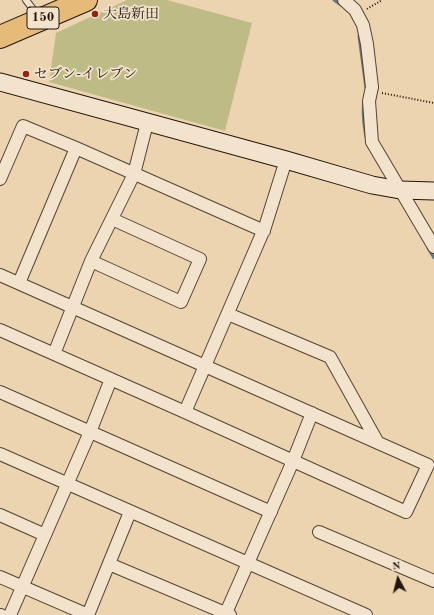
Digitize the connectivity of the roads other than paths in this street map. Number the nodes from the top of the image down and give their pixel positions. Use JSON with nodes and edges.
{"nodes":[{"id":1,"x":26,"y":0,"type":"edge"},
{"id":2,"x":86,"y":0,"type":"edge"},
{"id":3,"x":344,"y":0,"type":"edge"},
{"id":4,"x":50,"y":13,"type":"junction"},
{"id":5,"x":0,"y":37,"type":"edge"},
{"id":6,"x":0,"y":82,"type":"edge"},
{"id":7,"x":147,"y":123,"type":"junction"},
{"id":8,"x":76,"y":148,"type":"junction"},
{"id":9,"x":286,"y":160,"type":"junction"},
{"id":10,"x":134,"y":174,"type":"junction"},
{"id":11,"x":0,"y":179,"type":"edge"},
{"id":12,"x":400,"y":190,"type":"junction"},
{"id":13,"x":434,"y":191,"type":"edge"},
{"id":14,"x":112,"y":219,"type":"junction"},
{"id":15,"x":264,"y":231,"type":"junction"},
{"id":16,"x":434,"y":247,"type":"edge"},
{"id":17,"x":91,"y":261,"type":"junction"},
{"id":18,"x":0,"y":275,"type":"edge"},
{"id":19,"x":19,"y":283,"type":"junction"},
{"id":20,"x":73,"y":307,"type":"junction"},
{"id":21,"x":228,"y":314,"type":"junction"},
{"id":22,"x":0,"y":330,"type":"edge"},
{"id":23,"x":54,"y":354,"type":"junction"},
{"id":24,"x":205,"y":366,"type":"junction"},
{"id":25,"x":111,"y":379,"type":"junction"},
{"id":26,"x":0,"y":392,"type":"edge"},
{"id":27,"x":185,"y":412,"type":"junction"},
{"id":28,"x":312,"y":413,"type":"junction"},
{"id":29,"x":90,"y":432,"type":"junction"},
{"id":30,"x":378,"y":443,"type":"junction"},
{"id":31,"x":0,"y":454,"type":"edge"},
{"id":32,"x":293,"y":461,"type":"junction"},
{"id":33,"x":68,"y":484,"type":"junction"},
{"id":34,"x":130,"y":512,"type":"junction"},
{"id":35,"x":271,"y":512,"type":"junction"},
{"id":36,"x":0,"y":515,"type":"edge"},
{"id":37,"x":319,"y":532,"type":"dead end"},
{"id":38,"x":45,"y":535,"type":"junction"},
{"id":39,"x":109,"y":564,"type":"junction"},
{"id":40,"x":248,"y":564,"type":"junction"},
{"id":41,"x":0,"y":577,"type":"edge"},
{"id":42,"x":434,"y":581,"type":"edge"},
{"id":43,"x":23,"y":587,"type":"junction"},
{"id":44,"x":227,"y":614,"type":"edge"},
{"id":45,"x":10,"y":615,"type":"edge"},
{"id":46,"x":366,"y":615,"type":"edge"}],
"edges":[{"from":1,"to":4,"type":"lane"},
{"from":2,"to":4,"type":"highway","number":"150"},
{"from":3,"to":12,"type":"street"},
{"from":4,"to":5,"type":"highway","number":"150"},
{"from":6,"to":7,"type":"street"},
{"from":7,"to":9,"type":"street"},
{"from":7,"to":10,"type":"street"},
{"from":8,"to":10,"type":"street"},
{"from":8,"to":11,"type":"street"},
{"from":8,"to":19,"type":"street"},
{"from":9,"to":12,"type":"street"},
{"from":9,"to":15,"type":"street"},
{"from":10,"to":14,"type":"street"},
{"from":10,"to":15,"type":"street"},
{"from":12,"to":13,"type":"street"},
{"from":12,"to":16,"type":"street"},
{"from":14,"to":17,"type":"street"},
{"from":14,"to":17,"type":"street"},
{"from":15,"to":21,"type":"street"},
{"from":17,"to":20,"type":"street"},
{"from":18,"to":19,"type":"street"},
{"from":19,"to":20,"type":"street"},
{"from":20,"to":23,"type":"street"},
{"from":20,"to":24,"type":"street"},
{"from":21,"to":24,"type":"street"},
{"from":21,"to":30,"type":"street"},
{"from":22,"to":23,"type":"street"},
{"from":23,"to":25,"type":"street"},
{"from":24,"to":27,"type":"street"},
{"from":24,"to":28,"type":"street"},
{"from":25,"to":27,"type":"street"},
{"from":25,"to":29,"type":"street"},
{"from":26,"to":29,"type":"street"},
{"from":27,"to":32,"type":"street"},
{"from":28,"to":30,"type":"street"},
{"from":28,"to":32,"type":"street"},
{"from":29,"to":33,"type":"street"},
{"from":29,"to":35,"type":"street"},
{"from":30,"to":32,"type":"street"},
{"from":31,"to":33,"type":"street"},
{"from":32,"to":35,"type":"street"},
{"from":33,"to":34,"type":"street"},
{"from":33,"to":38,"type":"street"},
{"from":34,"to":39,"type":"street"},
{"from":34,"to":40,"type":"street"},
{"from":35,"to":40,"type":"street"},
{"from":36,"to":38,"type":"street"},
{"from":37,"to":42,"type":"street"},
{"from":38,"to":43,"type":"street"},
{"from":39,"to":43,"type":"street"},
{"from":39,"to":44,"type":"street"},
{"from":40,"to":44,"type":"street"},
{"from":40,"to":46,"type":"street"},
{"from":41,"to":43,"type":"street"},
{"from":43,"to":45,"type":"street"}]}
